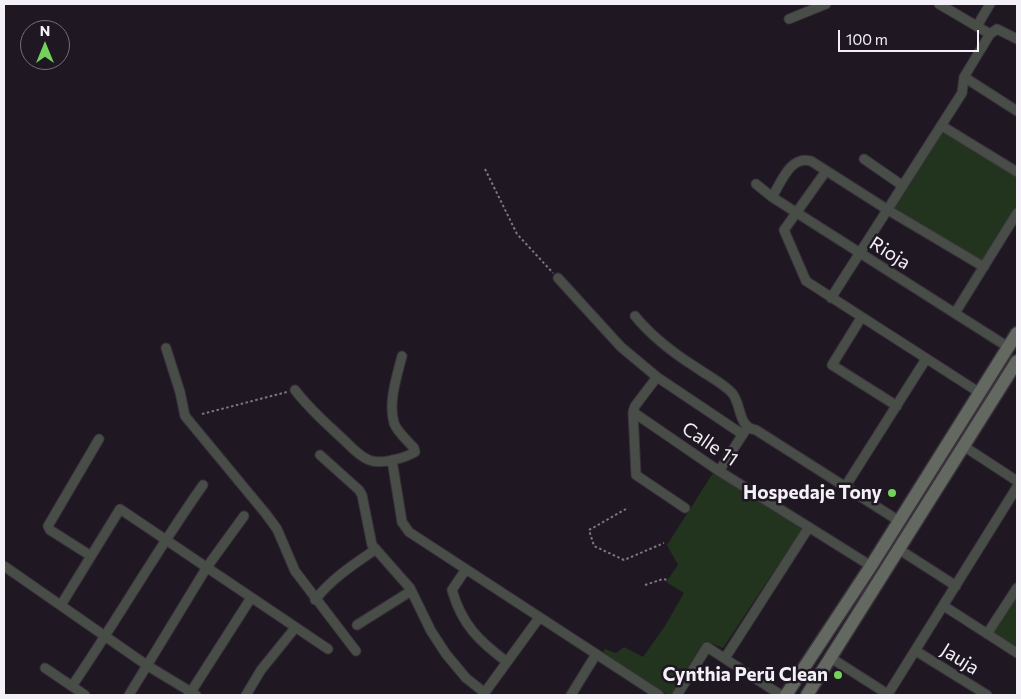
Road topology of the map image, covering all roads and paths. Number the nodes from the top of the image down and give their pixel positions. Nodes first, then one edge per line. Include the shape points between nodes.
1 (826, 4) edge
2 (939, 4) edge
3 (990, 4) edge
4 (788, 19) dead end
5 (977, 26) junction
6 (994, 32) junction
7 (1017, 39) edge
8 (964, 77) junction
9 (1017, 111) edge
10 (942, 126) junction
11 (864, 159) dead end
12 (485, 169) dead end
13 (826, 171) junction
14 (1017, 172) edge
15 (756, 184) dead end
16 (903, 186) junction
17 (772, 198) junction
18 (888, 210) junction
19 (797, 213) junction
20 (1017, 213) edge
21 (860, 254) junction
22 (984, 267) junction
23 (558, 278) joint
24 (831, 298) junction
25 (955, 314) junction
26 (634, 316) dead end
27 (861, 318) junction
28 (1017, 333) edge
29 (1008, 347) junction
30 (166, 348) dead end
31 (402, 356) dead end
32 (926, 359) junction
33 (1017, 361) edge
34 (656, 377) junction
35 (295, 390) joint
36 (980, 393) junction
37 (897, 406) junction
38 (633, 412) junction
39 (202, 414) dead end
40 (751, 429) junction
41 (742, 434) junction
42 (99, 439) dead end
43 (965, 447) junction
44 (320, 455) dead end
45 (392, 460) junction
46 (719, 470) junction
47 (1017, 481) edge
48 (203, 485) dead end
49 (845, 487) junction
50 (1017, 487) edge
51 (685, 508) dead end
52 (626, 509) dead end
53 (244, 516) dead end
54 (899, 521) junction
55 (809, 527) junction
56 (164, 539) junction
57 (664, 543) dead end
58 (376, 549) junction
59 (900, 550) junction
60 (91, 556) junction
61 (4, 566) edge
62 (871, 566) junction
63 (206, 567) junction
64 (466, 568) junction
65 (862, 579) junction
66 (668, 580) dead end
67 (645, 585) dead end
68 (956, 586) junction
69 (874, 588) junction
70 (411, 591) junction
71 (1016, 591) edge
72 (251, 598) junction
73 (315, 600) junction
74 (61, 605) junction
75 (944, 606) junction
76 (539, 618) junction
77 (357, 625) dead end
78 (295, 628) junction
79 (987, 634) junction
80 (106, 637) junction
81 (328, 649) dead end
82 (356, 651) dead end
83 (916, 651) junction
84 (1017, 653) edge
85 (595, 656) junction
86 (725, 658) junction
87 (831, 658) junction
88 (506, 662) junction
89 (148, 666) junction
90 (44, 668) dead end
91 (72, 686) junction
92 (192, 694) edge
93 (484, 694) edge
94 (85, 695) edge
95 (129, 695) edge
96 (246, 695) edge
97 (571, 695) edge
98 (659, 695) edge
99 (677, 695) edge
100 (781, 695) edge
101 (786, 695) edge
102 (807, 695) edge
103 (888, 695) edge
104 (987, 695) edge

1 - 4 street
2 - 5 street
3 - 5 street
5 - 6 street
6 - 7 street
6 - 8 street
8 - 9 street
8 - 10 street via 962,93
10 - 14 street
10 - 16 street
11 - 16 street
12 - 23 path via 517,234
13 - 17 street via 812,161 799,162 788,170
13 - 18 street
13 - 19 street
15 - 17 street, Rioja
16 - 18 street
17 - 19 street, Rioja
18 - 21 street
18 - 22 street
19 - 21 street, Rioja
19 - 24 street via 784,230 806,281
20 - 22 street
21 - 24 street
21 - 25 street, Rioja
22 - 25 street
23 - 34 street via 621,346
24 - 27 street
25 - 29 street, Rioja
26 - 40 street via 666,348 734,394 742,419
27 - 32 street
27 - 37 street via 832,366
28 - 29 main road
29 - 36 main road
30 - 73 street via 185,416 277,529 295,571
31 - 45 street via 394,391 394,424 414,452
32 - 36 street
32 - 37 street
33 - 43 main road
34 - 38 street
34 - 41 street
35 - 39 path
35 - 45 street via 358,454 371,461
36 - 54 main road
37 - 49 street
38 - 46 street, Calle 11
38 - 51 street via 636,475
40 - 41 street
40 - 49 street
41 - 46 street
42 - 60 street via 48,526
43 - 47 street
43 - 59 main road
44 - 58 street via 362,495 370,536
45 - 64 street via 405,528
46 - 55 street, Calle 11
48 - 56 street
49 - 54 street
50 - 68 street
52 - 57 path via 589,530 594,546 624,560
53 - 63 street
54 - 62 main road
55 - 62 street, Calle 11
55 - 86 street
56 - 60 street via 120,509
56 - 63 street
56 - 80 street
58 - 70 street
58 - 73 street via 323,589
59 - 68 street
59 - 69 main road
60 - 74 street
61 - 74 street
62 - 65 main road
63 - 72 street
63 - 89 street
64 - 76 street
64 - 88 street via 452,590 458,607 478,640
65 - 69 main road
65 - 101 main road
66 - 67 path via 663,578
68 - 75 street
69 - 87 main road
70 - 77 street
70 - 93 street via 446,654
71 - 79 street
72 - 78 street
72 - 92 street
73 - 82 street
74 - 80 street
75 - 79 street
75 - 83 street
76 - 85 street
76 - 88 street
78 - 81 street
78 - 96 street via 261,670
79 - 84 street
80 - 89 street
80 - 91 street
83 - 103 street
83 - 104 street, Jauja
85 - 97 street
85 - 98 street
86 - 99 street via 707,647
86 - 100 street
87 - 102 main road
87 - 103 street
88 - 93 street
89 - 92 street
89 - 95 street
90 - 91 street
91 - 94 street

